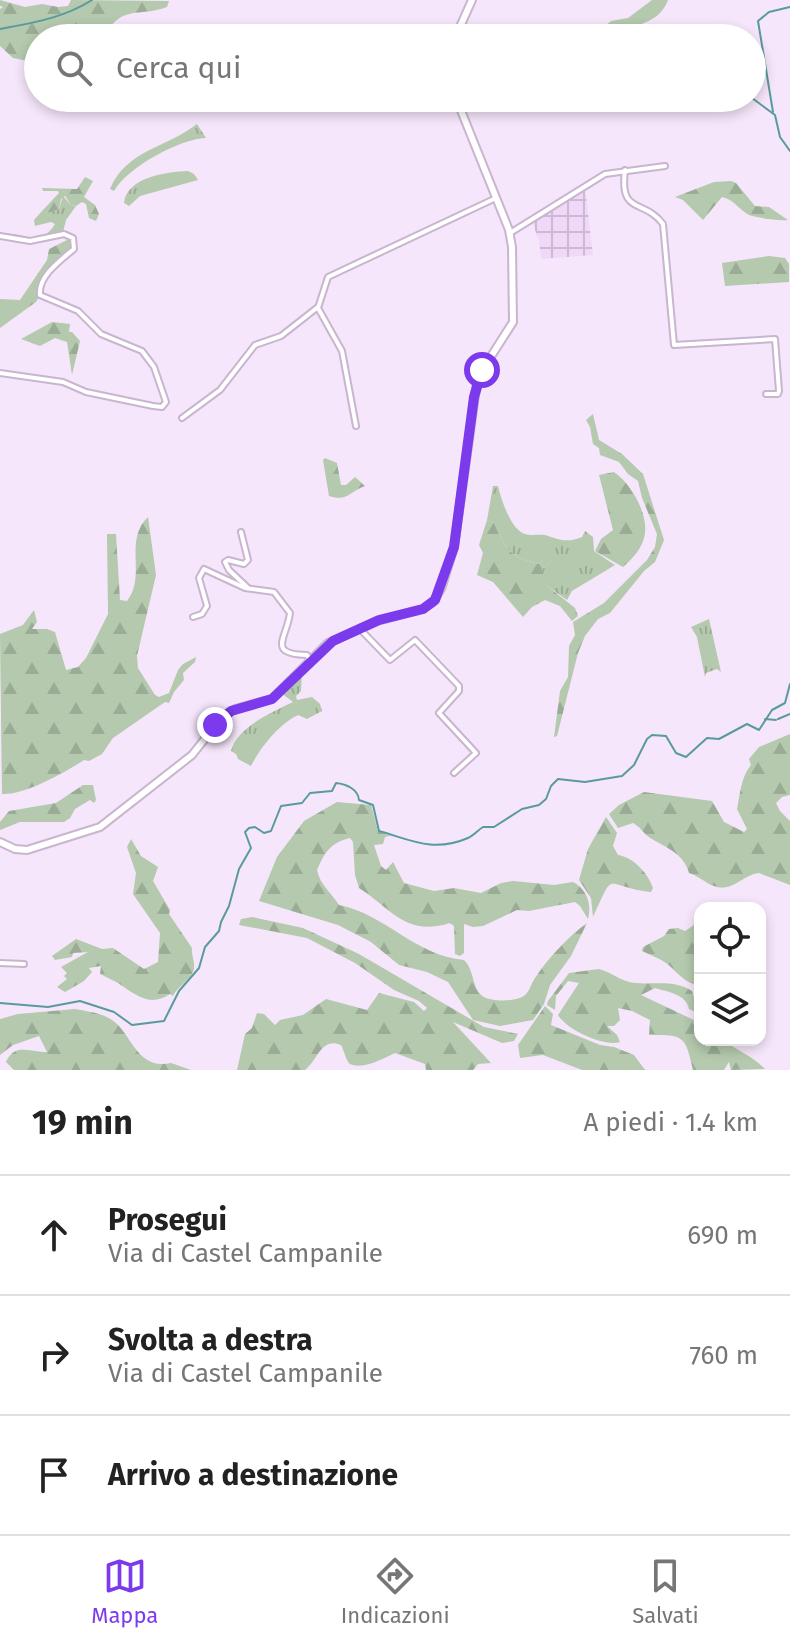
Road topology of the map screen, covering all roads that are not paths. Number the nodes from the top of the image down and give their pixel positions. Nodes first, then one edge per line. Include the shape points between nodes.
1 (472, 0) edge
2 (461, 24) edge
3 (462, 112) edge
4 (665, 166) dead end
5 (625, 170) junction
6 (496, 198) junction
7 (510, 233) junction
8 (0, 236) edge
9 (318, 307) junction
10 (0, 373) edge
11 (766, 394) dead end
12 (182, 418) dead end
13 (356, 426) dead end
14 (241, 532) dead end
15 (253, 590) junction
16 (193, 617) dead end
17 (359, 628) junction
18 (310, 660) junction
19 (454, 773) dead end
20 (0, 842) edge
21 (0, 963) edge
22 (24, 964) dead end

1 - 2 street
3 - 6 street
4 - 5 street
5 - 7 street via 604,175
5 - 11 street via 626,197 663,224 674,345 775,339 779,391
6 - 7 street
6 - 9 street via 331,275
7 - 17 street via 514,320 478,378 455,542 442,586 426,608
8 - 10 street via 30,241 64,234 73,238 75,248 51,270 40,293 76,310 101,334 134,346 149,359 164,405
9 - 12 street via 281,336 254,346 220,390
9 - 13 street via 342,353
14 - 15 street via 248,560 226,564
15 - 16 street via 204,569 199,579 206,609
15 - 18 street via 279,596 290,614 282,647
17 - 18 street
17 - 19 street via 390,660 415,640 459,686 439,713 476,753
18 - 20 street via 272,699 223,716 191,756 101,827 26,851
21 - 22 street

